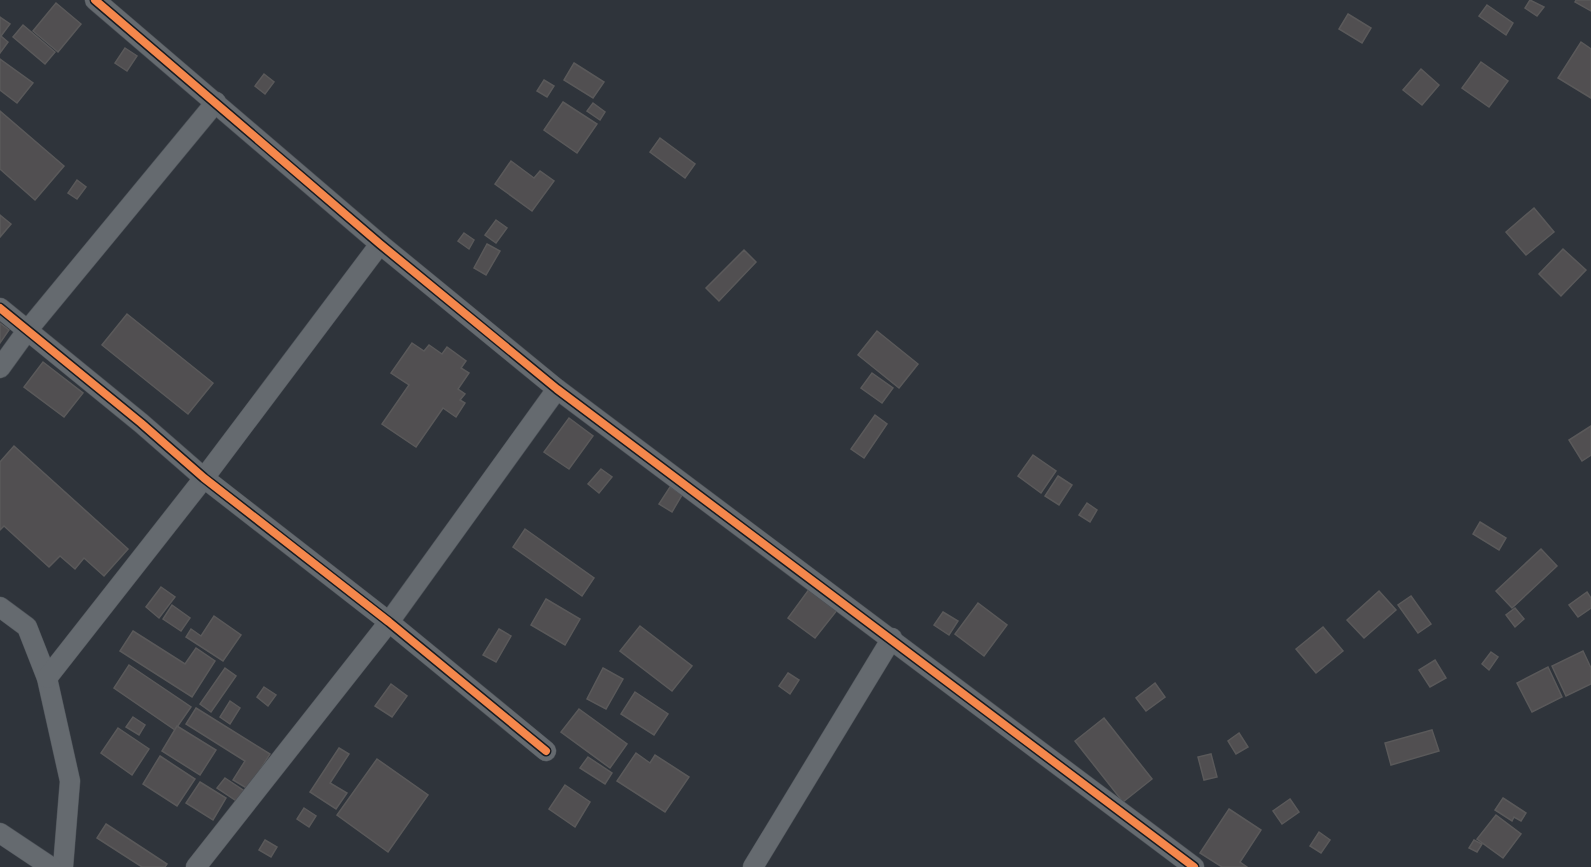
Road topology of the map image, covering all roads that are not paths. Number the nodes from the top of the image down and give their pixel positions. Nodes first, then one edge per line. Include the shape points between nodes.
1 (95, 0) edge
2 (216, 102) junction
3 (380, 244) junction
4 (0, 308) edge
5 (26, 332) junction
6 (0, 368) edge
7 (557, 389) junction
8 (204, 478) junction
9 (0, 607) edge
10 (389, 622) junction
11 (892, 638) junction
12 (47, 678) junction
13 (546, 751) dead end
14 (0, 833) edge
15 (51, 867) edge
16 (63, 867) edge
17 (196, 867) edge
18 (753, 867) edge
19 (1194, 867) edge

1 - 2 street
2 - 3 street
2 - 5 street
3 - 7 street
3 - 8 street
4 - 5 street
5 - 6 street
5 - 8 street
7 - 10 street
7 - 11 street
8 - 10 street
8 - 12 street
9 - 12 street via 27,627
10 - 13 street
10 - 17 street
11 - 18 street
11 - 19 street
12 - 16 street via 70,781
14 - 15 street

